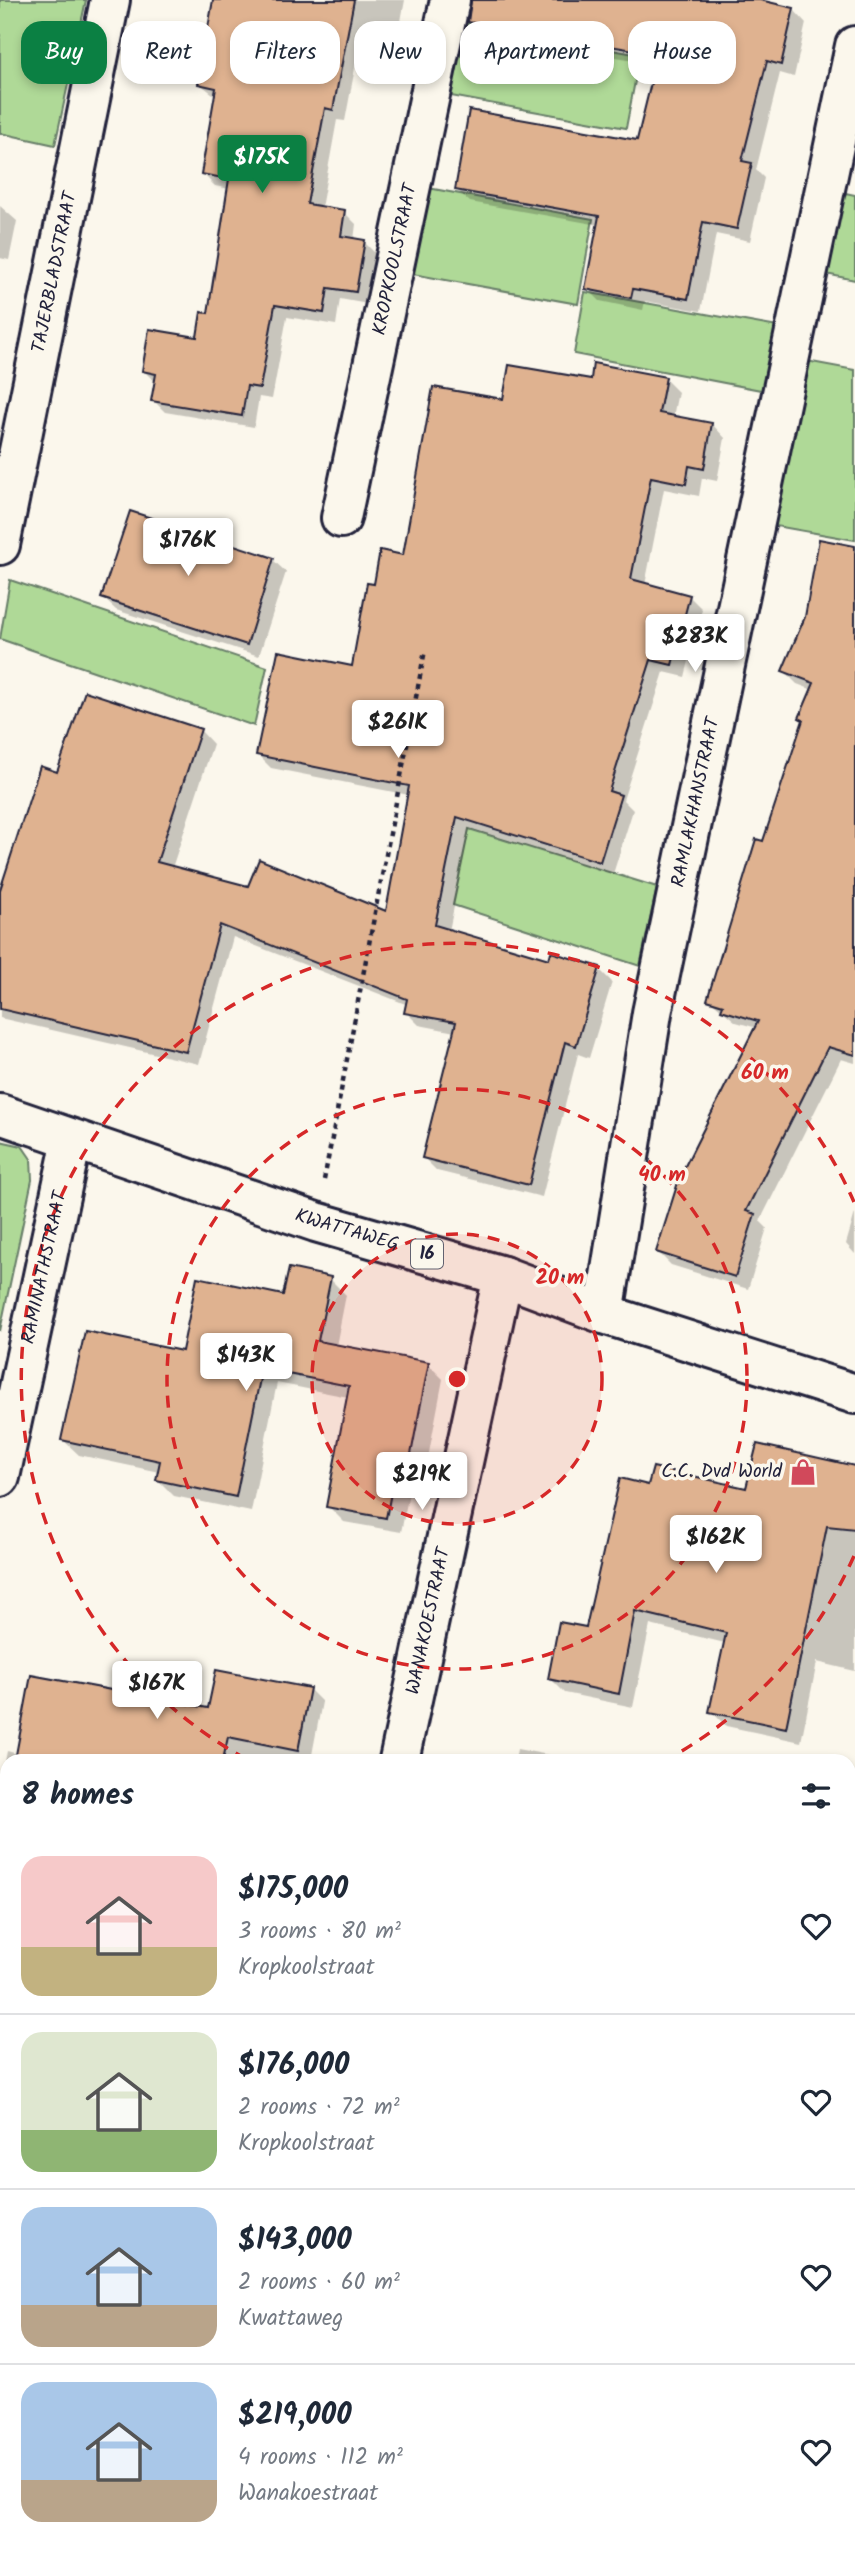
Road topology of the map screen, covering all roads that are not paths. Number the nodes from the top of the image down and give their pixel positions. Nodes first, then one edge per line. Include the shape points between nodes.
1 (110, 0) edge
2 (450, 0) edge
3 (855, 46) edge
4 (341, 518) dead end
5 (0, 545) edge
6 (0, 1114) edge
7 (72, 1140) junction
8 (503, 1276) junction
9 (604, 1314) junction
10 (855, 1394) edge
11 (0, 1477) edge
12 (400, 1754) edge

1 - 5 street, TAJERBLADSTRAAT
2 - 4 street, KROPKOOLSTRAAT
3 - 9 street, RAMLAKHANSTRAAT via 652,1013
6 - 7 street, KWATTAWEG / 16
7 - 8 street, KWATTAWEG / 16 via 316,1222
7 - 11 street, RAMINATHSTRAAT
8 - 9 street, KWATTAWEG / 16
8 - 12 street, WANAKOESTRAAT
9 - 10 street, KWATTAWEG / 16

